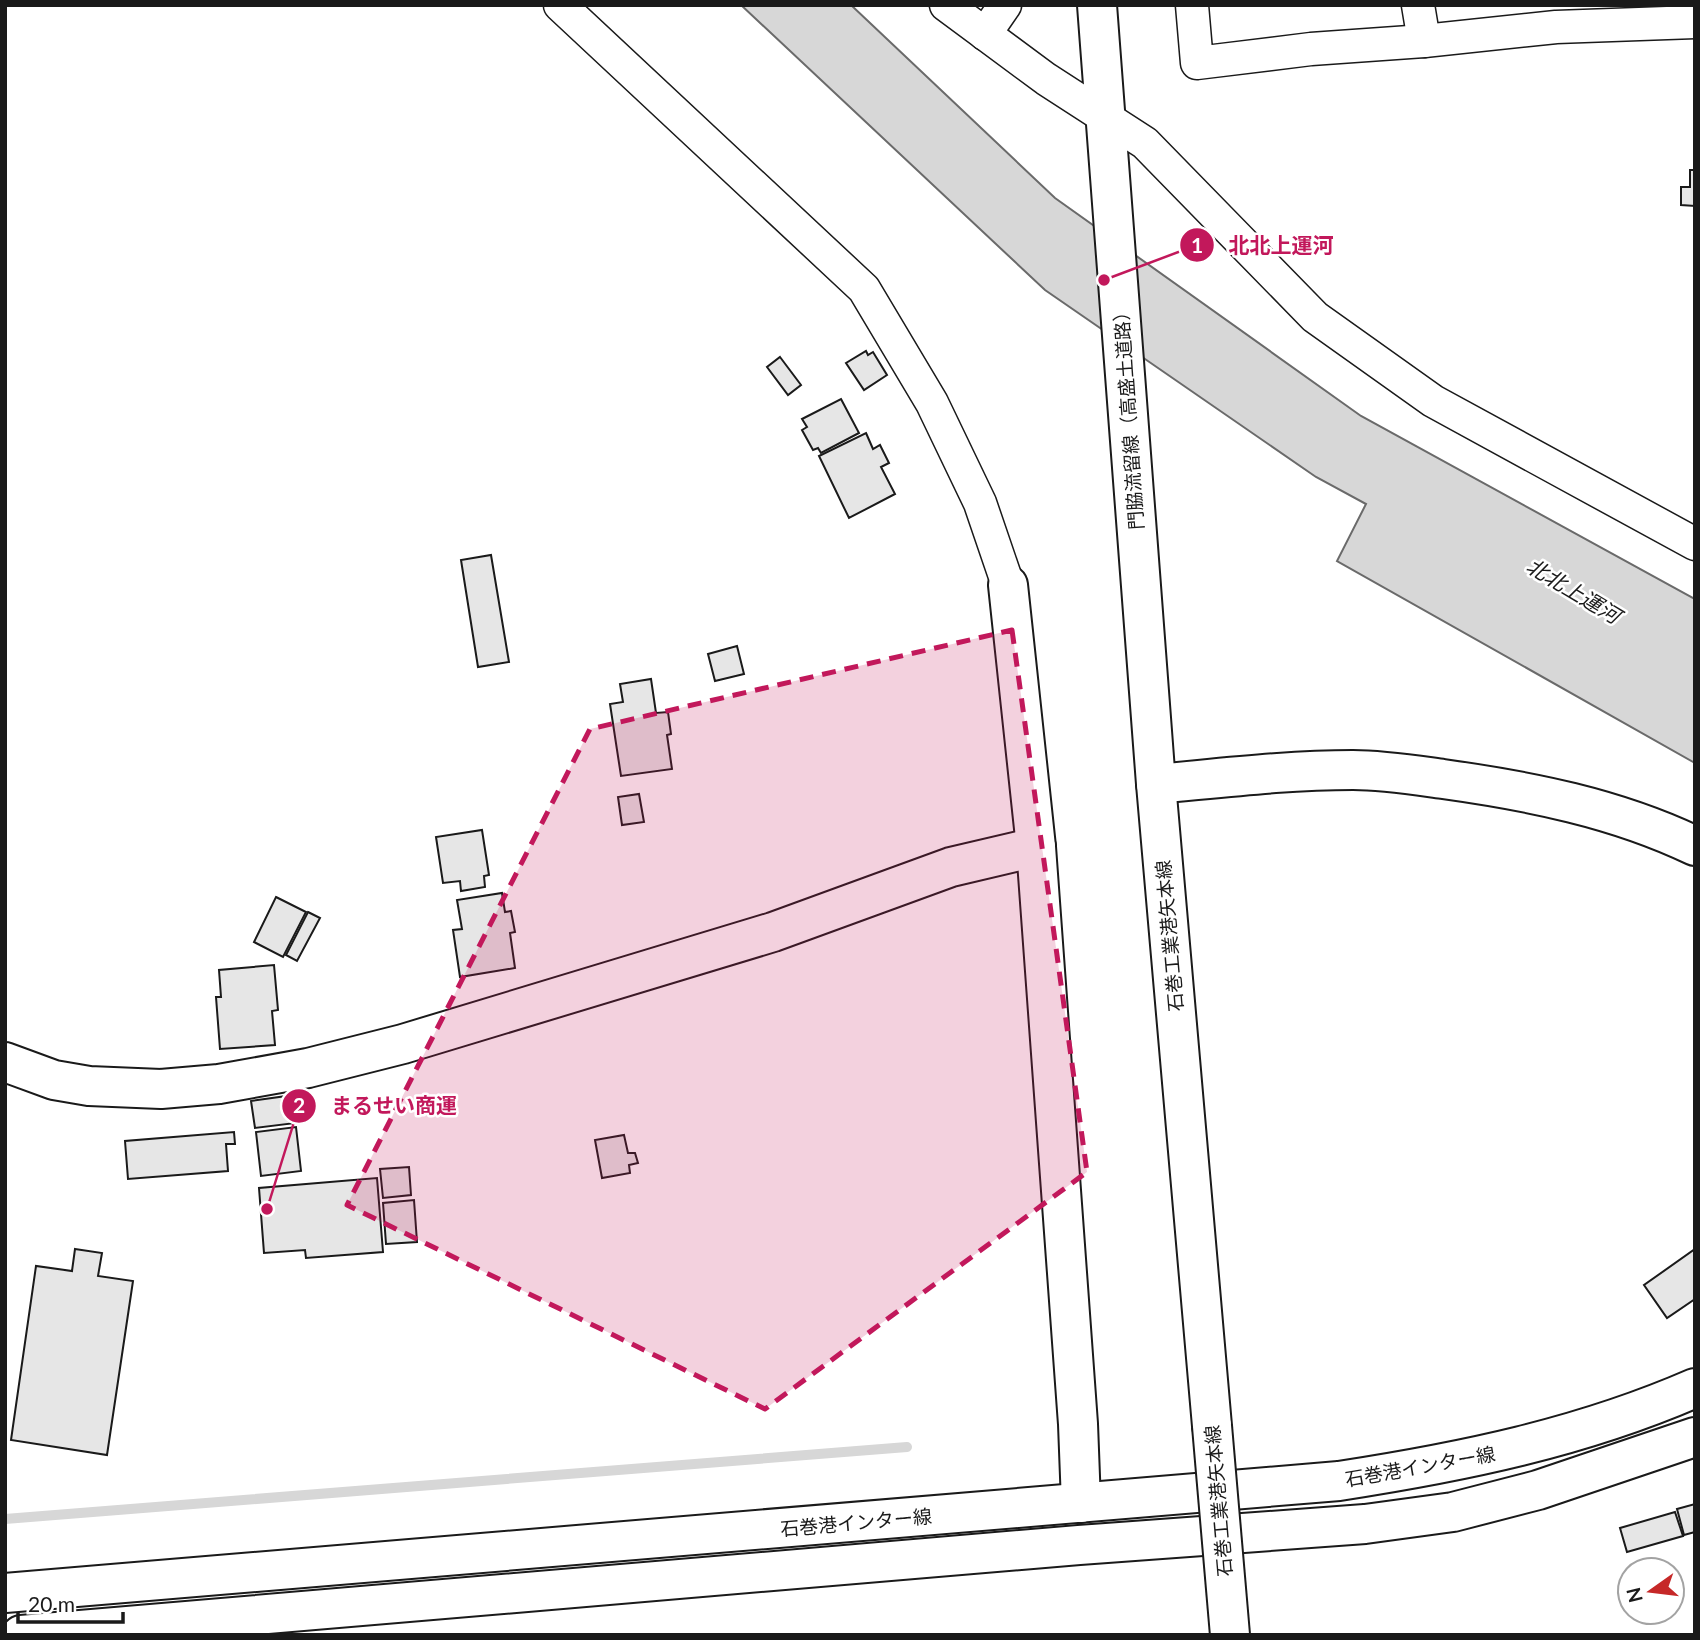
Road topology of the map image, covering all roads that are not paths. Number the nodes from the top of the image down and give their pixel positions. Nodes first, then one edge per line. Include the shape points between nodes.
1 (560, 5) edge
2 (946, 5) edge
3 (1006, 5) edge
4 (1097, 5) edge
5 (1192, 5) edge
6 (1418, 5) edge
7 (1695, 22) edge
8 (985, 34) junction
9 (1424, 41) junction
10 (1105, 117) junction
11 (1695, 544) edge
12 (1008, 585) joint
13 (1156, 784) junction
14 (1695, 846) edge
15 (1036, 847) junction
16 (5, 1062) edge
17 (1695, 1388) edge
18 (1695, 1437) edge
19 (1082, 1503) junction
20 (5, 1593) edge
21 (21, 1635) edge
22 (1230, 1635) edge

1 - 12 street via 864,289 932,403 980,503
2 - 8 street
3 - 8 street
4 - 10 main road, 門脇流留線（高盛土道路）
5 - 9 street via 1197,63
6 - 9 street
7 - 9 street via 1556,27
8 - 10 street
10 - 11 street via 1145,143 1315,317 1433,401
10 - 13 main road, 門脇流留線（高盛土道路）
12 - 15 main road
13 - 14 main road via 1344,770 1428,777 1504,787 1593,808
13 - 22 main road, 石巻工業港矢本線, bridge
15 - 16 main road via 951,867 773,932 403,1044 307,1068 161,1089 54,1080
15 - 19 main road
17 - 19 main road, 石巻港インター線 via 1541,1443 1443,1465 1339,1482
18 - 21 main road via 1538,1490 1453,1512 1365,1524
19 - 20 main road, 石巻港インター線

